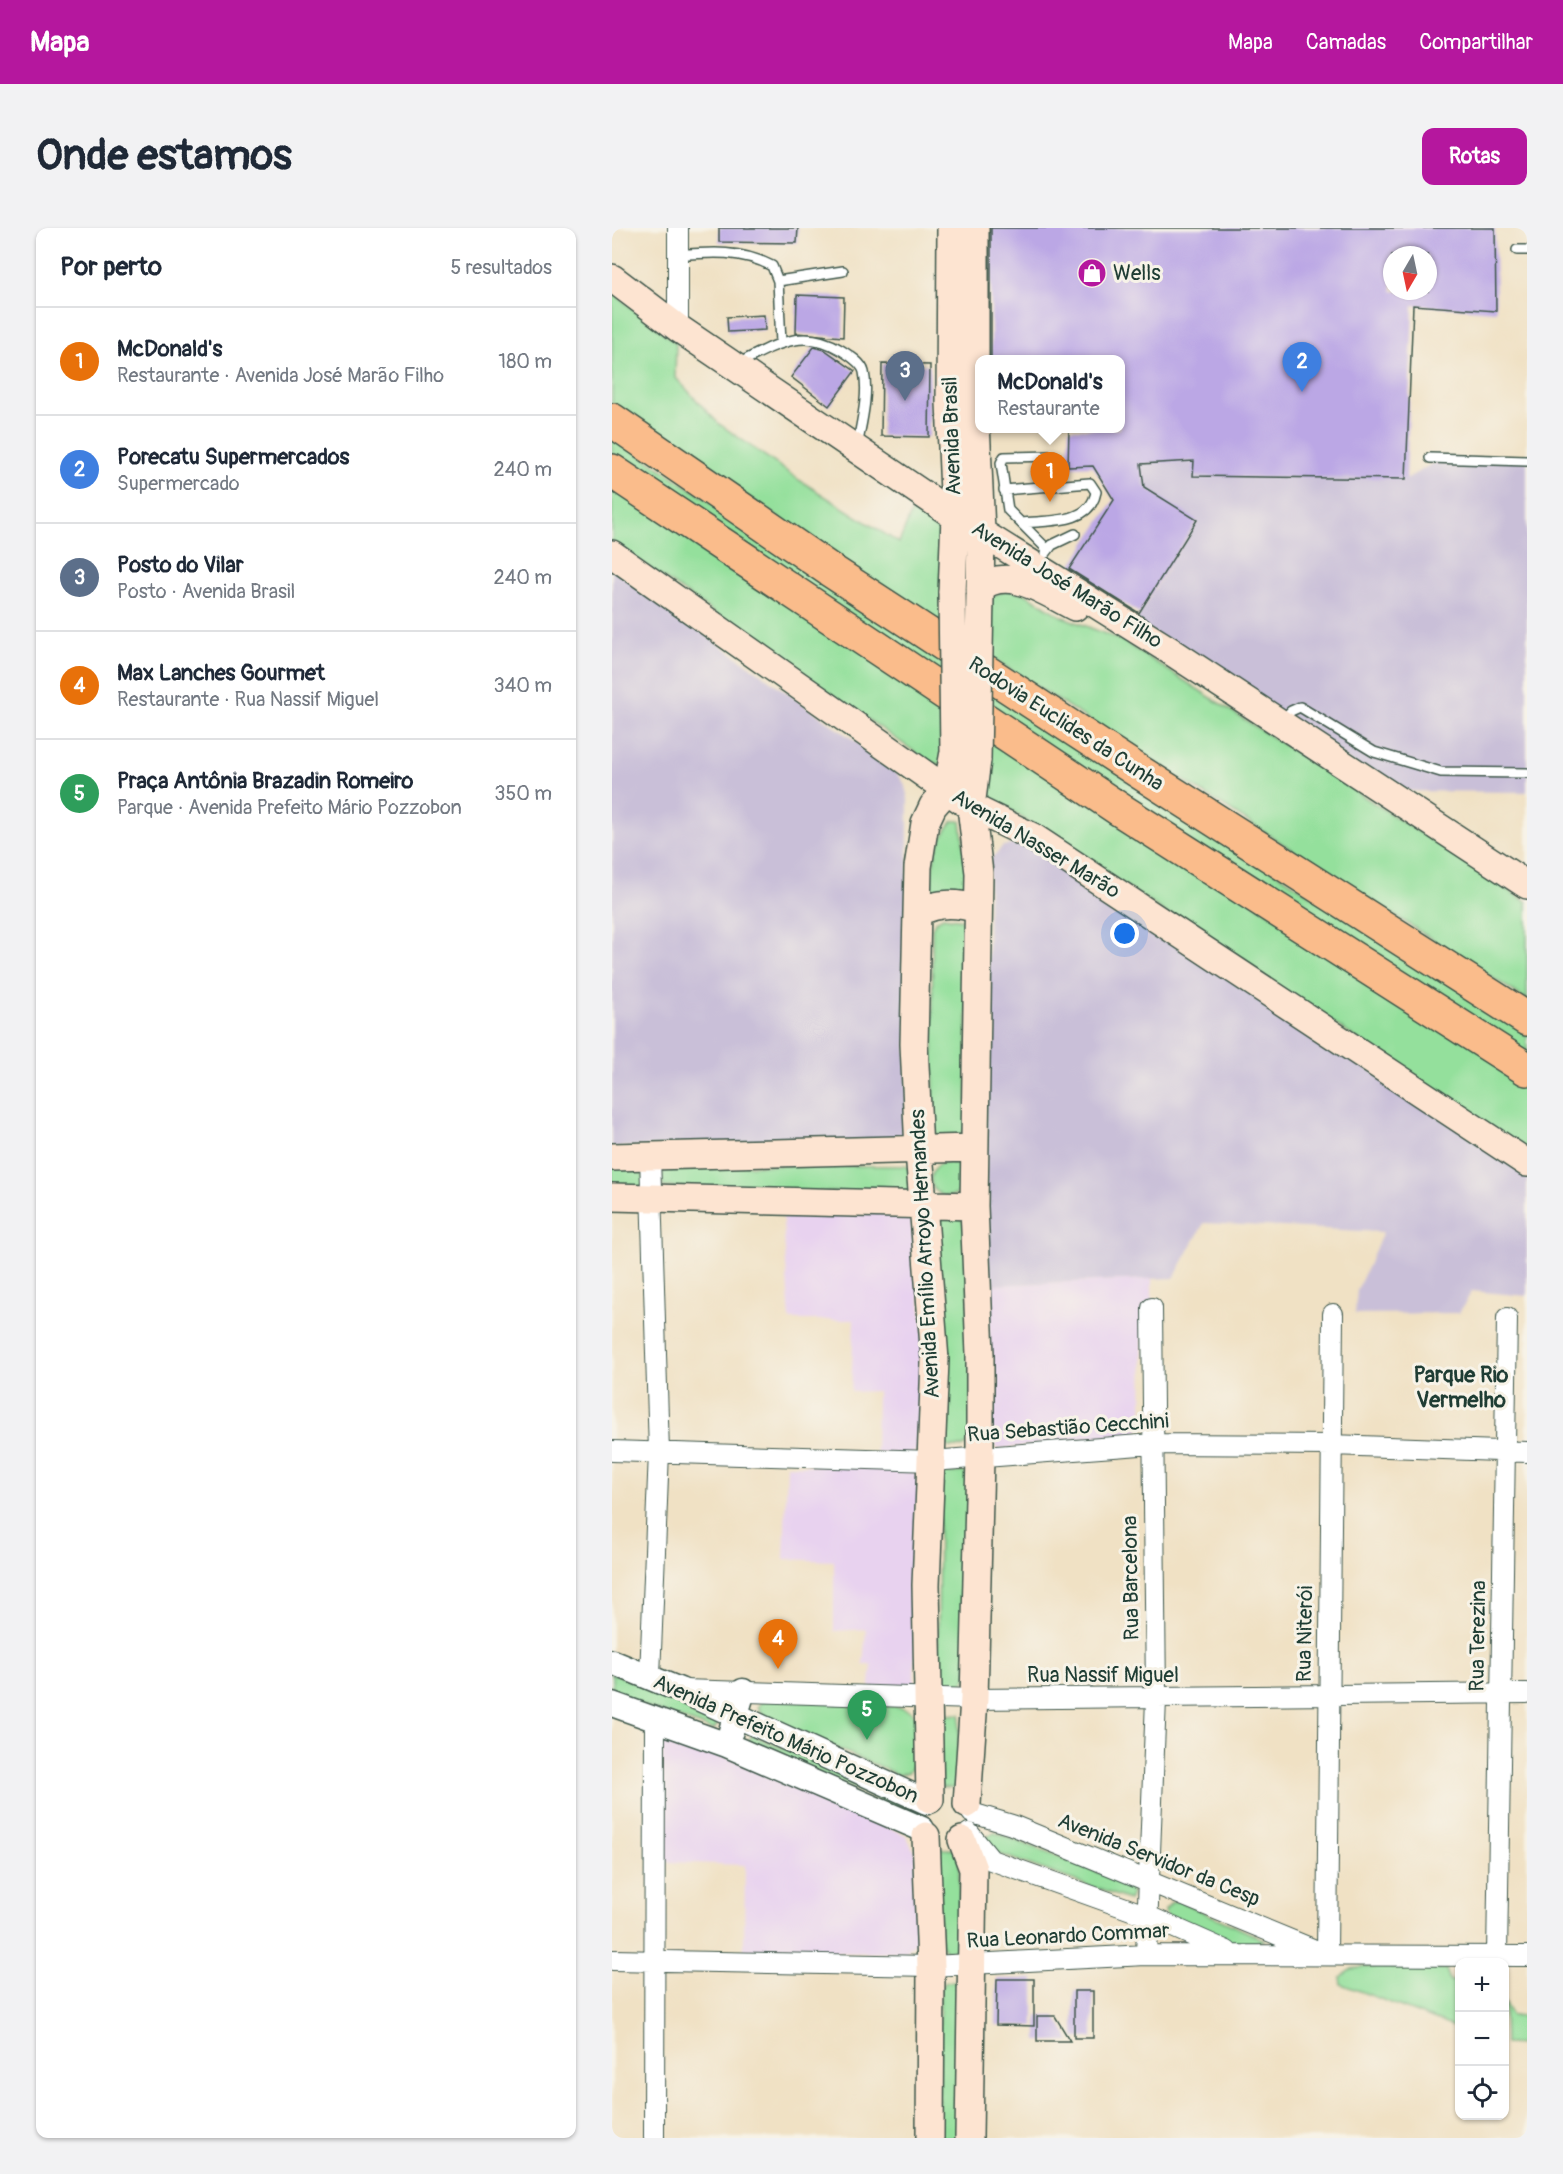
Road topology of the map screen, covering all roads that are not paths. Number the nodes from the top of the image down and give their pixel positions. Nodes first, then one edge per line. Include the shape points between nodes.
1 (678, 228) edge
2 (951, 228) edge
3 (975, 228) edge
4 (678, 255) junction
5 (843, 271) dead end
6 (612, 278) edge
7 (778, 280) junction
8 (678, 328) junction
9 (781, 343) junction
10 (734, 366) junction
11 (963, 402) junction
12 (612, 420) edge
13 (857, 449) junction
14 (1054, 456) dead end
15 (1430, 458) dead end
16 (1527, 461) edge
17 (612, 471) edge
18 (1004, 490) junction
19 (955, 516) junction
20 (1021, 523) junction
21 (981, 531) junction
22 (1075, 534) dead end
23 (612, 554) edge
24 (1043, 558) junction
25 (980, 592) junction
26 (1169, 650) junction
27 (1281, 723) junction
28 (965, 756) junction
29 (1527, 773) edge
30 (947, 790) junction
31 (971, 807) junction
32 (1527, 885) edge
33 (978, 909) junction
34 (918, 913) junction
35 (1527, 1019) edge
36 (1527, 1069) edge
37 (974, 1148) junction
38 (919, 1151) junction
39 (650, 1156) junction
40 (612, 1157) edge
41 (1527, 1163) edge
42 (612, 1197) edge
43 (651, 1197) junction
44 (923, 1204) junction
45 (974, 1206) junction
46 (1152, 1308) dead end
47 (1333, 1314) dead end
48 (1507, 1318) dead end
49 (1153, 1444) junction
50 (1332, 1445) junction
51 (612, 1451) edge
52 (659, 1452) junction
53 (1507, 1452) junction
54 (1527, 1452) edge
55 (980, 1458) junction
56 (932, 1461) junction
57 (612, 1662) edge
58 (650, 1676) junction
59 (680, 1690) junction
60 (743, 1691) junction
61 (1501, 1693) junction
62 (1527, 1693) edge
63 (1329, 1695) junction
64 (928, 1699) junction
65 (1156, 1699) junction
66 (974, 1700) junction
67 (612, 1704) edge
68 (737, 1716) junction
69 (655, 1719) junction
70 (727, 1745) junction
71 (929, 1801) junction
72 (968, 1822) junction
73 (924, 1833) junction
74 (1150, 1882) junction
75 (1148, 1916) junction
76 (1234, 1954) junction
77 (1146, 1955) junction
78 (1327, 1955) junction
79 (1497, 1956) junction
80 (1527, 1956) edge
81 (612, 1960) edge
82 (655, 1960) junction
83 (970, 1964) junction
84 (931, 1966) junction
85 (654, 2138) edge
86 (930, 2138) edge
87 (969, 2138) edge

1 - 4 street
2 - 11 main road, Avenida Brasil
3 - 11 main road, Avenida Brasil
4 - 7 lane via 720,251 754,257 772,266
4 - 8 street
5 - 7 lane
6 - 8 main road, Avenida José Marão Filho
7 - 9 lane
8 - 10 main road, Avenida José Marão Filho
9 - 10 lane
9 - 13 lane via 814,338 827,341 863,370 865,385
10 - 13 main road, Avenida José Marão Filho
11 - 19 main road, Avenida Brasil
11 - 21 main road, Avenida Brasil
12 - 35 highway, Rodovia Euclides da Cunha via 860,590
13 - 19 main road, Avenida José Marão Filho
14 - 18 lane via 1004,457
15 - 16 lane
17 - 36 highway, Rodovia Euclides da Cunha via 1119,809
18 - 20 lane via 1008,510
18 - 20 lane via 1090,483 1096,492 1094,502 1082,515
19 - 21 main road, Avenida José Marão Filho
19 - 28 main road, Avenida Brasil, bridge via 952,593
20 - 24 lane
21 - 24 main road, Avenida José Marão Filho
21 - 25 main road, Avenida Brasil
22 - 24 lane
23 - 30 main road, Avenida Nasser Marão
24 - 26 main road, Avenida José Marão Filho
25 - 26 main road via 989,580 1005,577 1029,584
25 - 28 main road, Avenida Brasil, bridge
26 - 27 main road, Avenida José Marão Filho
27 - 29 lane via 1300,707 1374,752 1441,772
27 - 32 main road, Avenida José Marão Filho
28 - 30 main road, Avenida Emílio Arroyo Hernandes
28 - 31 main road
30 - 31 main road, Avenida Nasser Marão
30 - 34 main road, Avenida Emílio Arroyo Hernandes via 925,823 918,867
31 - 33 main road via 979,873
31 - 41 main road, Avenida Nasser Marão via 1033,837
33 - 34 main road via 946,904
33 - 37 main road
34 - 38 main road, Avenida Emílio Arroyo Hernandes via 914,1044
37 - 38 main road
37 - 45 main road
38 - 39 main road
38 - 44 main road, Avenida Emílio Arroyo Hernandes
39 - 40 main road
39 - 43 street
42 - 43 main road
43 - 44 main road
43 - 52 street
44 - 45 main road
44 - 56 main road, Avenida Emílio Arroyo Hernandes via 935,1360
45 - 55 main road
46 - 49 street, Rua Barcelona
47 - 50 street, Rua Niterói
48 - 53 street, Rua Terezina
49 - 50 street, Rua Sebastião Cecchini
49 - 55 street, Rua Sebastião Cecchini
49 - 65 street, Rua Barcelona
50 - 53 street, Rua Sebastião Cecchini
50 - 63 street, Rua Niterói
51 - 52 street, Rua Sebastião Cecchini
52 - 56 street, Rua Sebastião Cecchini
52 - 58 street
53 - 54 street, Rua Sebastião Cecchini
53 - 61 street, Rua Terezina
55 - 56 street, Rua Sebastião Cecchini
55 - 66 main road
56 - 64 main road, Avenida Emílio Arroyo Hernandes via 926,1585
57 - 58 street, Avenida Prefeito Mário Pozzobon
58 - 59 street, Avenida Prefeito Mário Pozzobon
59 - 60 street, Rua Nassif Miguel
59 - 68 street, Avenida Prefeito Mário Pozzobon
60 - 64 street, Rua Nassif Miguel
60 - 68 street
61 - 62 street, Rua Nassif Miguel
61 - 63 street, Rua Nassif Miguel
61 - 79 street, Rua Terezina
63 - 65 street, Rua Nassif Miguel
63 - 78 street, Rua Niterói
64 - 66 street, Rua Nassif Miguel
64 - 71 main road, Avenida Emílio Arroyo Hernandes
65 - 66 street, Rua Nassif Miguel
65 - 74 street, Rua Barcelona
66 - 72 main road
67 - 69 street, Avenida Prefeito Mário Pozzobon
68 - 70 street
68 - 71 street, Avenida Prefeito Mário Pozzobon
69 - 70 street, Avenida Prefeito Mário Pozzobon
69 - 82 street
70 - 73 street, Avenida Prefeito Mário Pozzobon
71 - 72 main road via 945,1794 961,1798
71 - 73 main road, Avenida Emílio Arroyo Hernandes via 920,1817
72 - 73 main road via 943,1846
72 - 74 street, Avenida Servidor da Cesp via 1012,1825
72 - 75 street via 991,1860
72 - 83 main road via 973,1869
73 - 84 main road, Avenida Emílio Arroyo Hernandes
74 - 75 street, Rua Barcelona
74 - 78 street, Avenida Servidor da Cesp
75 - 76 street
75 - 77 street, Rua Barcelona
76 - 77 street, Rua Leonardo Commar
76 - 78 street, Rua Leonardo Commar
77 - 83 street, Rua Leonardo Commar
78 - 79 street, Rua Leonardo Commar
79 - 80 street, Rua Leonardo Commar
81 - 82 street, Rua Leonardo Commar
82 - 84 street, Rua Leonardo Commar
82 - 85 street
83 - 84 street, Rua Leonardo Commar
83 - 87 main road
84 - 86 main road, Avenida Emílio Arroyo Hernandes

